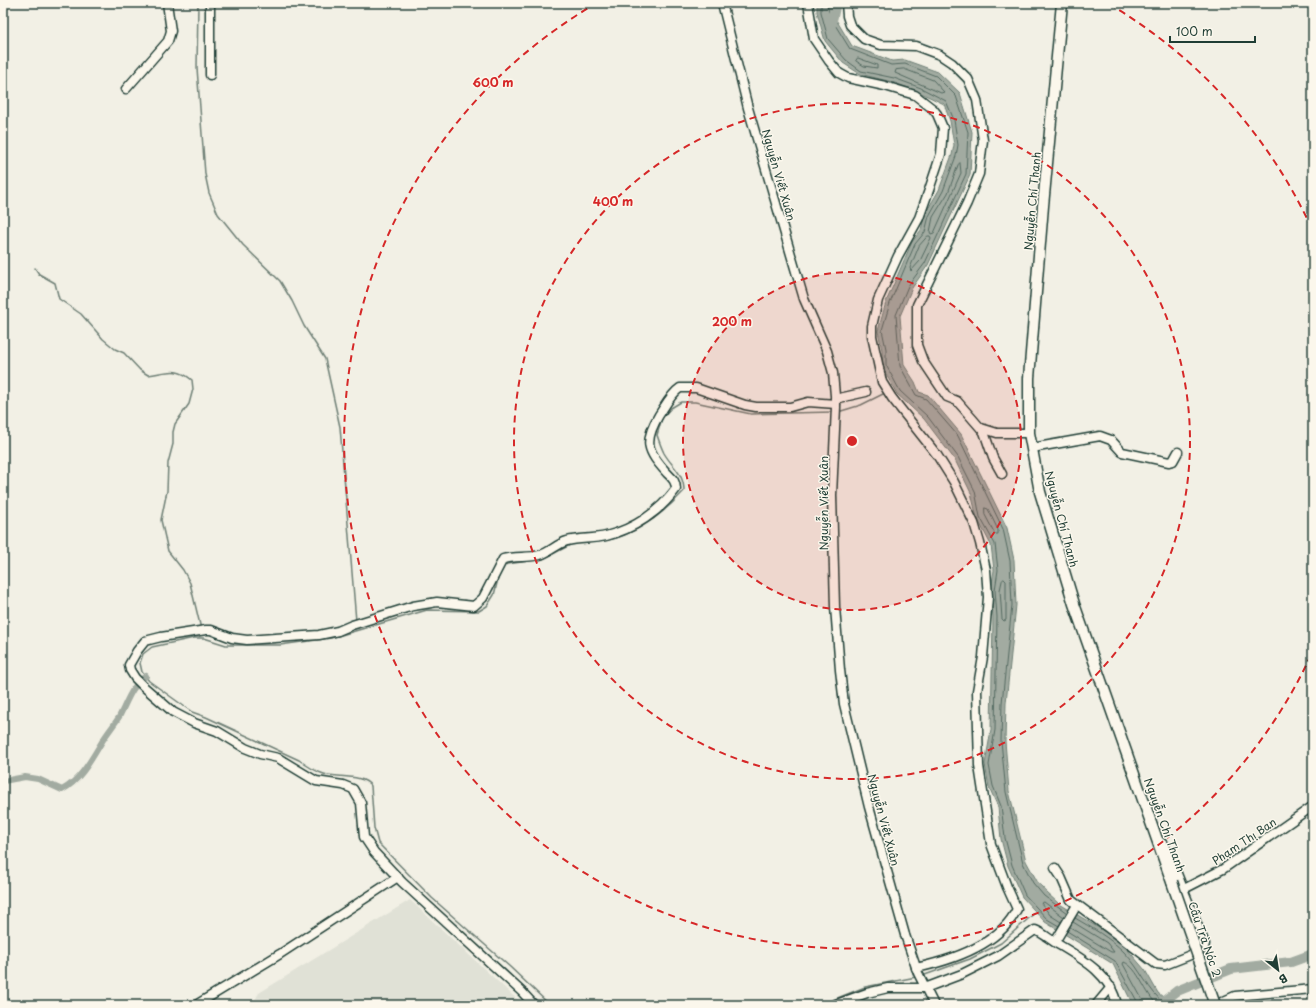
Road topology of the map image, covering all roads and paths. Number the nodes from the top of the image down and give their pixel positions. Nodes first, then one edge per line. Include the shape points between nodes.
1 (167, 3) edge
2 (210, 3) edge
3 (722, 3) edge
4 (808, 3) edge
5 (846, 3) edge
6 (1062, 3) edge
7 (210, 75) dead end
8 (126, 89) dead end
9 (866, 392) dead end
10 (836, 403) junction
11 (981, 428) junction
12 (1029, 433) junction
13 (1032, 448) junction
14 (1178, 452) dead end
15 (1002, 474) dead end
16 (1313, 806) edge
17 (1157, 839) junction
18 (1055, 868) dead end
19 (400, 880) junction
20 (1172, 882) joint
21 (1184, 889) junction
22 (1075, 909) junction
23 (1057, 938) junction
24 (917, 970) junction
25 (923, 986) junction
26 (1111, 988) junction
27 (1313, 989) edge
28 (196, 1005) edge
29 (534, 1005) edge
30 (834, 1005) edge
31 (934, 1005) edge
32 (1096, 1005) edge
33 (1117, 1005) edge
34 (1215, 1005) edge

1 - 8 street via 171,31 168,42
2 - 7 street
3 - 10 street, Nguyễn Viết Xuân via 748,108 804,299 830,360
4 - 24 street via 814,39 839,73 848,78 915,95 938,114 943,128 941,154 924,204 878,300 872,326 872,342 878,370 887,391 954,482 974,523 980,543 988,597 983,657 977,690 979,766 991,844 1018,909 1004,928 975,948
5 - 11 street via 850,25 864,39 881,45 916,46 940,55 968,79 977,100 983,140 979,174 921,294 916,314 917,345 923,360 947,397 957,401
6 - 12 main road, Nguyễn Chí Thanh via 1042,206 1029,378
9 - 10 street
10 - 19 street via 808,402 790,407 756,407 700,389 686,387 676,390 649,436 649,448 655,460 674,480 676,488 667,501 644,520 607,536 565,542 538,555 504,560 483,598 474,606 446,602 413,606 328,634 260,640 232,638 211,630 145,641 129,665 134,678 180,716 217,731 260,754 278,758 316,781 353,789 361,803 364,837
10 - 24 street, Nguyễn Viết Xuân via 832,495 835,606 844,704 868,807
11 - 12 street via 997,433
11 - 15 street
12 - 13 main road, Nguyễn Chí Thanh
13 - 14 street via 1100,436 1111,440 1122,452 1169,462 1173,461
13 - 17 main road, Nguyễn Chí Thanh via 1040,492 1074,604
16 - 21 street, Phạm Thị Ban via 1223,869
17 - 20 main road, Nguyễn Chí Thanh
17 - 21 street via 1170,856
18 - 22 street
19 - 28 street
19 - 29 street
20 - 34 main road, Cầu Trà Nóc 2, bridge
21 - 22 street via 1205,947 1165,965 1156,964 1118,933
22 - 23 street
23 - 25 street via 1035,930 1014,946 974,969
23 - 26 street via 1103,977
24 - 25 street, Nguyễn Viết Xuân
25 - 30 street via 888,988
25 - 31 street, Nguyễn Viết Xuân
26 - 32 street
26 - 33 street
27 - 34 street via 1235,996

